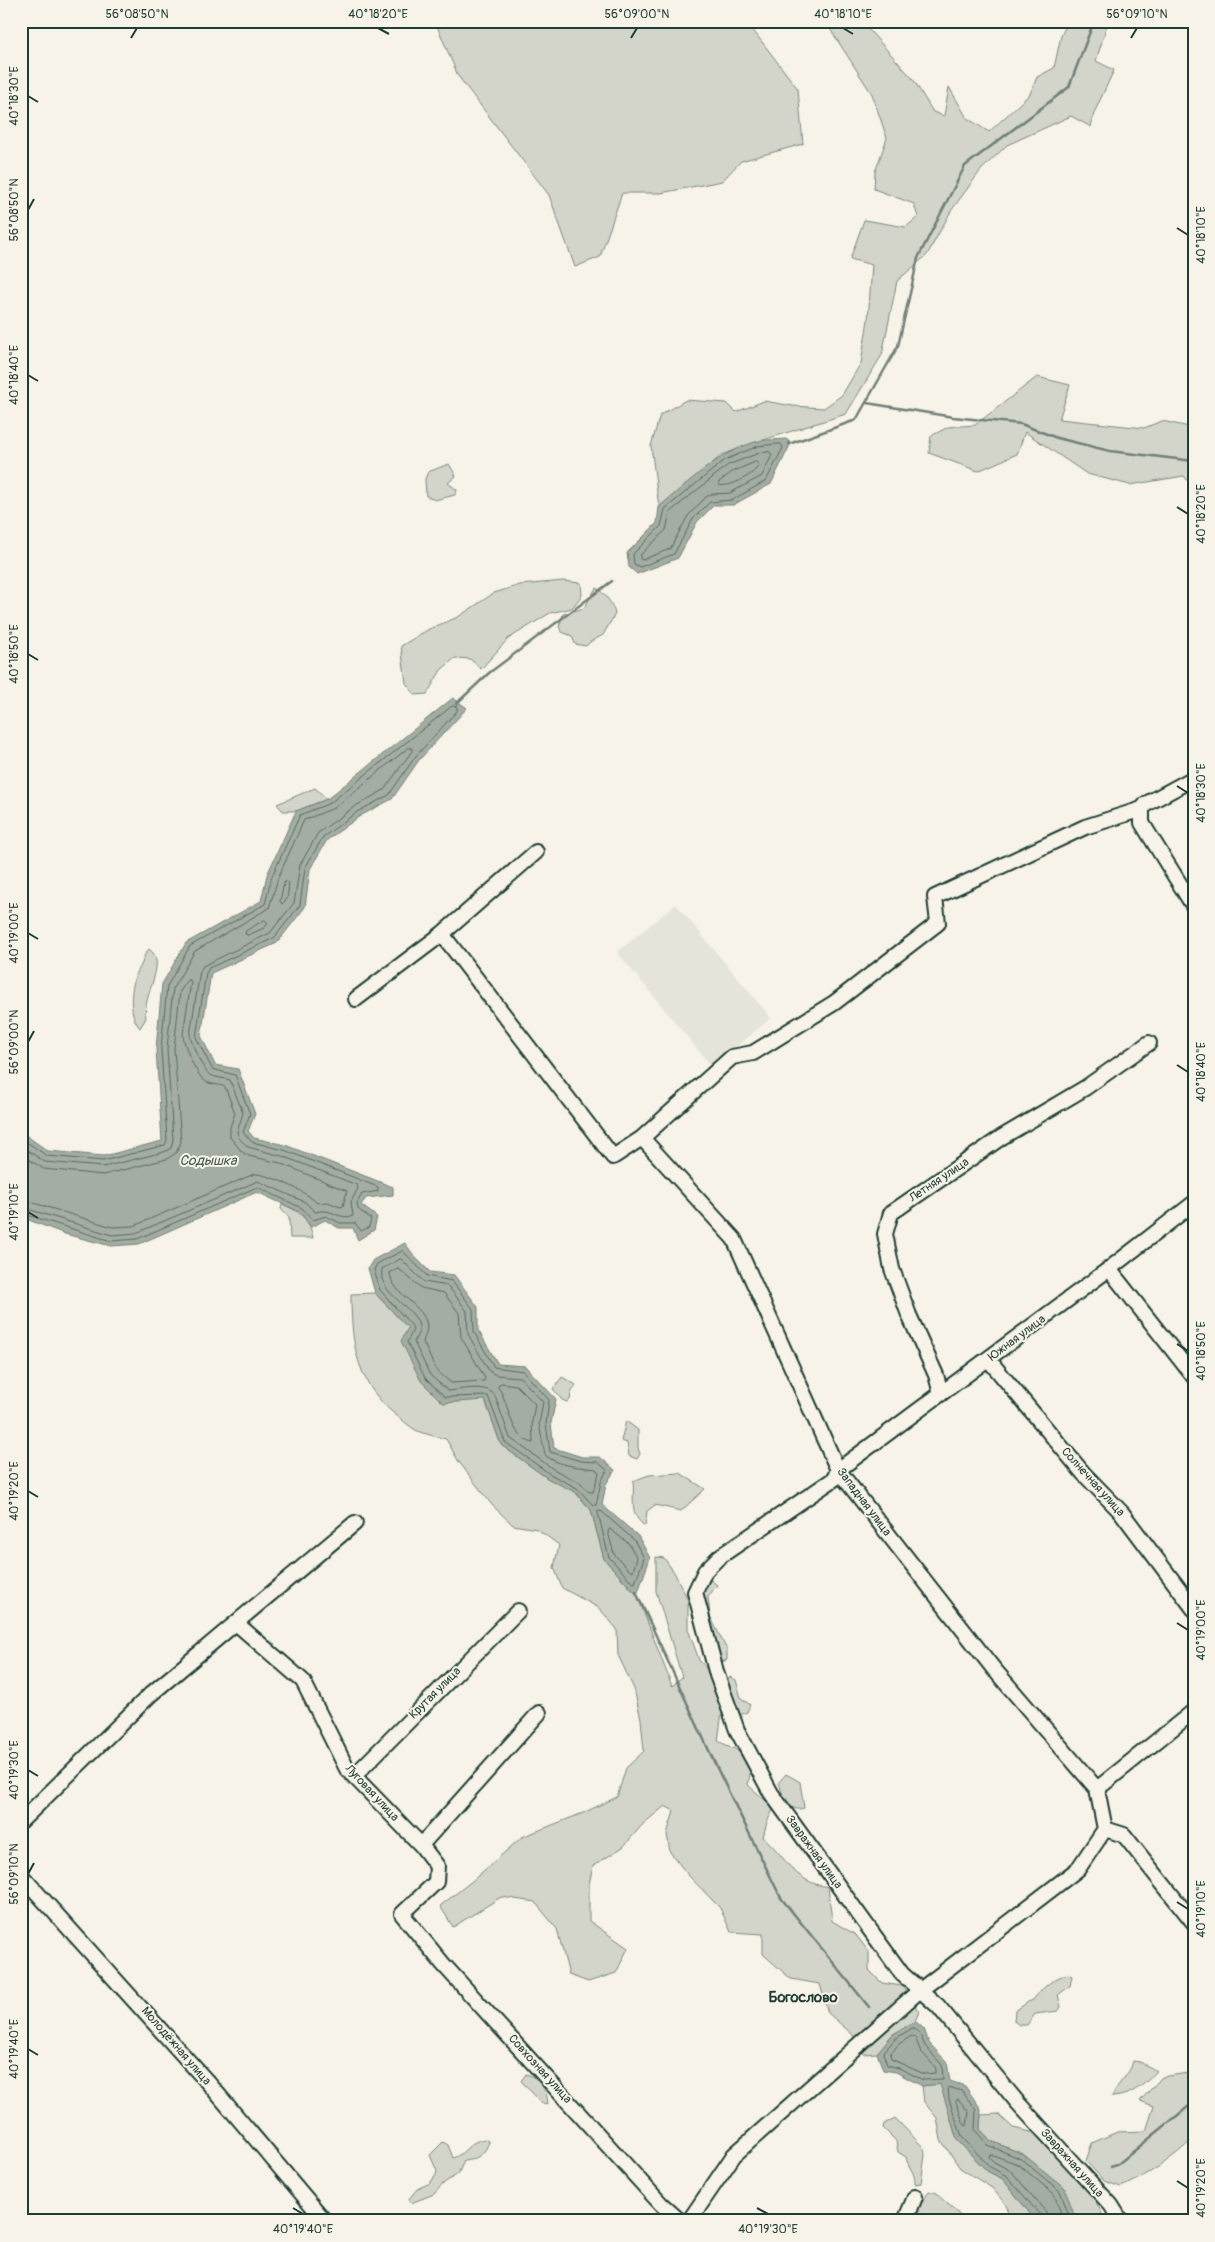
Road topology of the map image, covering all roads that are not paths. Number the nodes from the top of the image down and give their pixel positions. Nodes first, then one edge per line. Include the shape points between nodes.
1 (1194, 778) edge
2 (1144, 806) junction
3 (536, 852) dead end
4 (1194, 907) edge
5 (442, 934) junction
6 (356, 999) dead end
7 (1149, 1043) dead end
8 (642, 1138) junction
9 (1194, 1203) edge
10 (1109, 1269) junction
11 (988, 1359) junction
12 (1194, 1377) edge
13 (941, 1394) junction
14 (838, 1470) junction
15 (355, 1523) dead end
16 (1194, 1609) edge
17 (518, 1611) dead end
18 (236, 1623) junction
19 (1194, 1711) edge
20 (539, 1712) dead end
21 (354, 1776) junction
22 (1097, 1789) junction
23 (21, 1821) edge
24 (1105, 1829) junction
25 (421, 1845) junction
26 (21, 1876) edge
27 (402, 1914) joint
28 (1194, 1924) edge
29 (919, 1991) junction
30 (915, 2197) dead end
31 (325, 2221) edge
32 (680, 2221) edge
33 (689, 2221) edge
34 (905, 2221) edge
35 (1121, 2221) edge

1 - 2 street
2 - 4 street via 1142,822
2 - 8 street via 1086,827 935,896 938,923 834,1003 753,1053 732,1057
3 - 5 street
5 - 6 street
5 - 8 street via 613,1156
7 - 13 street, Летняя улица via 891,1213 884,1234 892,1269
8 - 14 street, Западная улица via 734,1239
9 - 10 street, Южная улица
10 - 11 street, Южная улица
10 - 12 street
11 - 13 street, Южная улица
11 - 16 street, Солнечная улица via 1084,1474 1122,1513
13 - 14 street, Южная улица
14 - 22 street, Западная улица via 993,1668
14 - 29 street, Завражная улица via 834,1480 719,1557 705,1572 695,1592 717,1675 737,1730 771,1793 902,1974
15 - 18 street
17 - 21 street, Крутая улица
18 - 21 street, Луговая улица via 304,1681 347,1769
18 - 23 street via 151,1694
19 - 22 street
20 - 25 street
21 - 25 street, Луговая улица
22 - 24 street
24 - 28 street via 1124,1836
24 - 29 street via 1078,1869
25 - 27 street, Луговая улица via 437,1866 436,1882
26 - 31 street, Молодёжная улица via 211,2086
27 - 32 street, Совхозная улица via 443,1964
29 - 33 street via 734,2156
29 - 35 street, Завражная улица via 938,2006 1018,2103 1111,2205
30 - 34 street

